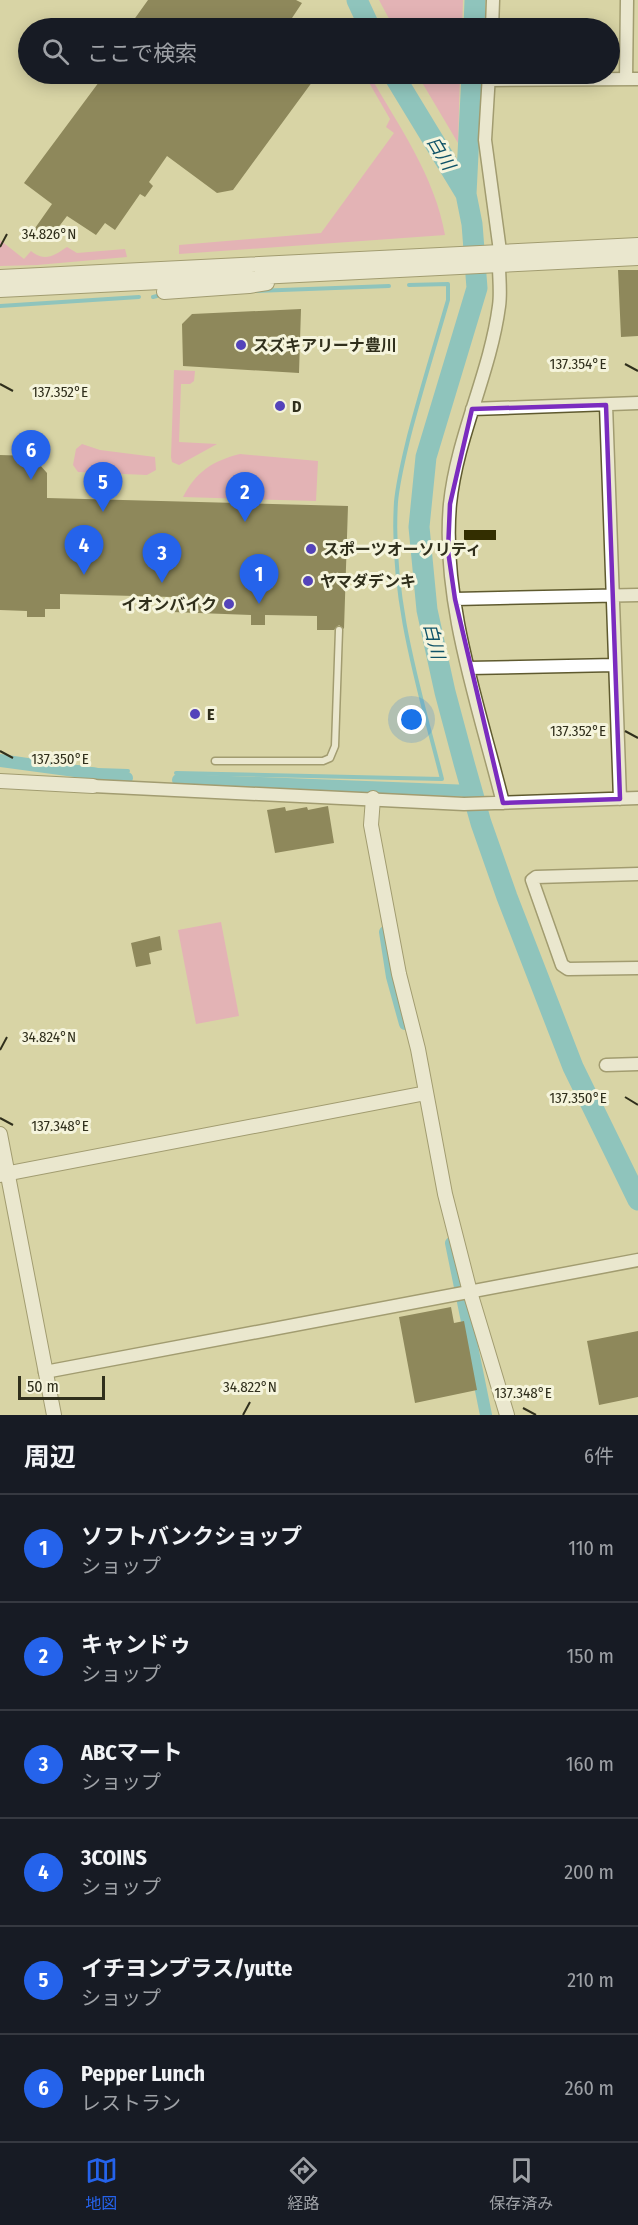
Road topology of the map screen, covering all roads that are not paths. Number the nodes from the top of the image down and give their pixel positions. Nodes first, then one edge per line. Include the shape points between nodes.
1 (493, 0) edge
2 (627, 0) edge
3 (492, 18) edge
4 (632, 79) edge
5 (489, 84) edge
6 (638, 245) edge
7 (638, 258) edge
8 (494, 259) junction
9 (307, 274) junction
10 (0, 277) edge
11 (0, 290) edge
12 (164, 292) dead end
13 (638, 403) edge
14 (606, 405) junction
15 (472, 409) junction
16 (614, 595) junction
17 (638, 595) edge
18 (455, 598) junction
19 (339, 630) dead end
20 (615, 665) junction
21 (468, 669) junction
22 (215, 761) dead end
23 (0, 781) edge
24 (93, 786) joint
25 (374, 798) junction
26 (638, 798) edge
27 (620, 799) junction
28 (497, 803) junction
29 (638, 874) edge
30 (638, 968) edge
31 (638, 1064) edge
32 (606, 1065) dead end
33 (422, 1094) junction
34 (0, 1134) edge
35 (4, 1174) edge
36 (638, 1260) edge
37 (464, 1293) junction
38 (45, 1372) junction
39 (54, 1415) edge
40 (507, 1415) edge

1 - 3 street
2 - 4 street
5 - 8 street via 485,140
6 - 8 street
7 - 8 street
8 - 9 street via 459,268
8 - 10 street via 457,253
8 - 15 street via 499,304
9 - 11 street
9 - 12 street via 249,286
13 - 14 street
14 - 15 street
14 - 16 street
15 - 18 street via 450,504 448,551
16 - 17 street
16 - 18 street
16 - 20 street
18 - 21 street
19 - 22 lane via 335,746 330,758
20 - 21 street
20 - 27 street
21 - 28 street
23 - 24 street
24 - 25 street
25 - 28 street
25 - 33 street via 370,825 399,975 418,1049
26 - 27 street
27 - 28 street
29 - 30 street via 532,880 562,965 568,969
31 - 32 street
33 - 35 street
33 - 37 street
34 - 35 street
35 - 38 street
36 - 37 street
37 - 38 street
37 - 40 street
38 - 39 street

